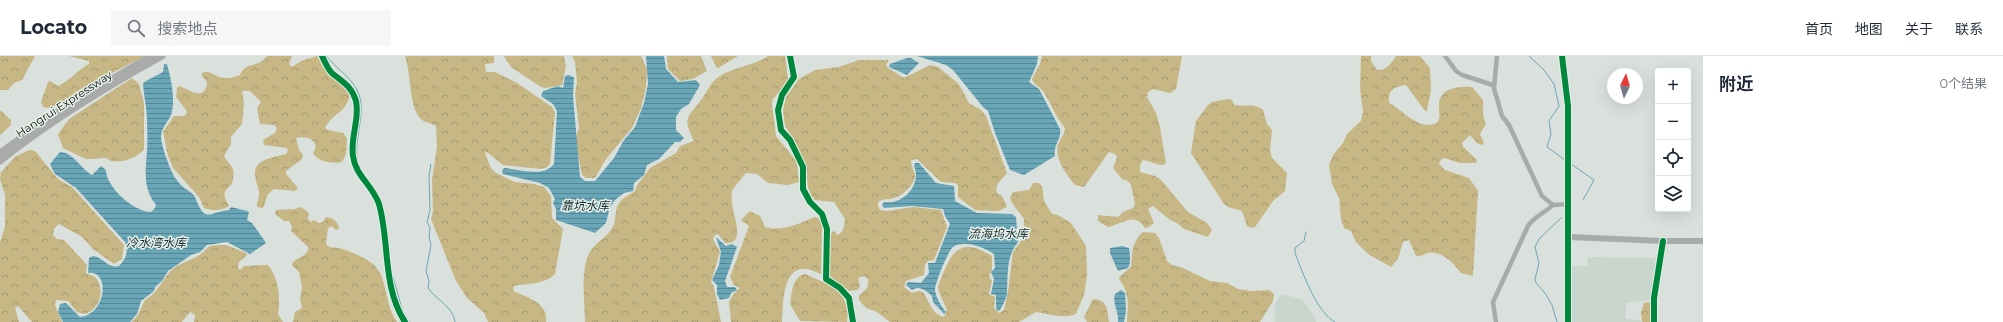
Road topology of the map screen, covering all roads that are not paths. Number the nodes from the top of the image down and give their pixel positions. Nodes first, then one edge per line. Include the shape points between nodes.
1 (151, 56) edge
2 (162, 56) edge
3 (322, 56) edge
4 (790, 56) edge
5 (1445, 56) edge
6 (1497, 56) edge
7 (1562, 56) edge
8 (1494, 88) junction
9 (0, 153) edge
10 (0, 161) edge
11 (1568, 204) junction
12 (1553, 205) junction
13 (1569, 237) junction
14 (1663, 241) junction
15 (1703, 241) edge
16 (405, 322) edge
17 (853, 322) edge
18 (1496, 322) edge
19 (1568, 322) edge
20 (1654, 322) edge

1 - 9 highway, Hangrui Expressway via 63,108
2 - 10 highway, Hangrui Expressway via 91,97
3 - 16 street via 332,73 351,89 356,103 352,156 356,168 377,198 381,212 387,270 400,315
4 - 17 street via 794,77 782,95 778,110 781,130 790,140 802,167 803,189 810,202 822,214 827,229 826,279 849,298
5 - 8 street via 1462,75 1483,80
6 - 8 street
7 - 11 street via 1568,106
8 - 12 street via 1502,116 1509,125 1542,196
11 - 12 street
11 - 13 street
12 - 18 street via 1536,216 1528,226 1493,302
13 - 14 main road
13 - 19 street
14 - 15 main road
14 - 20 street via 1654,298

